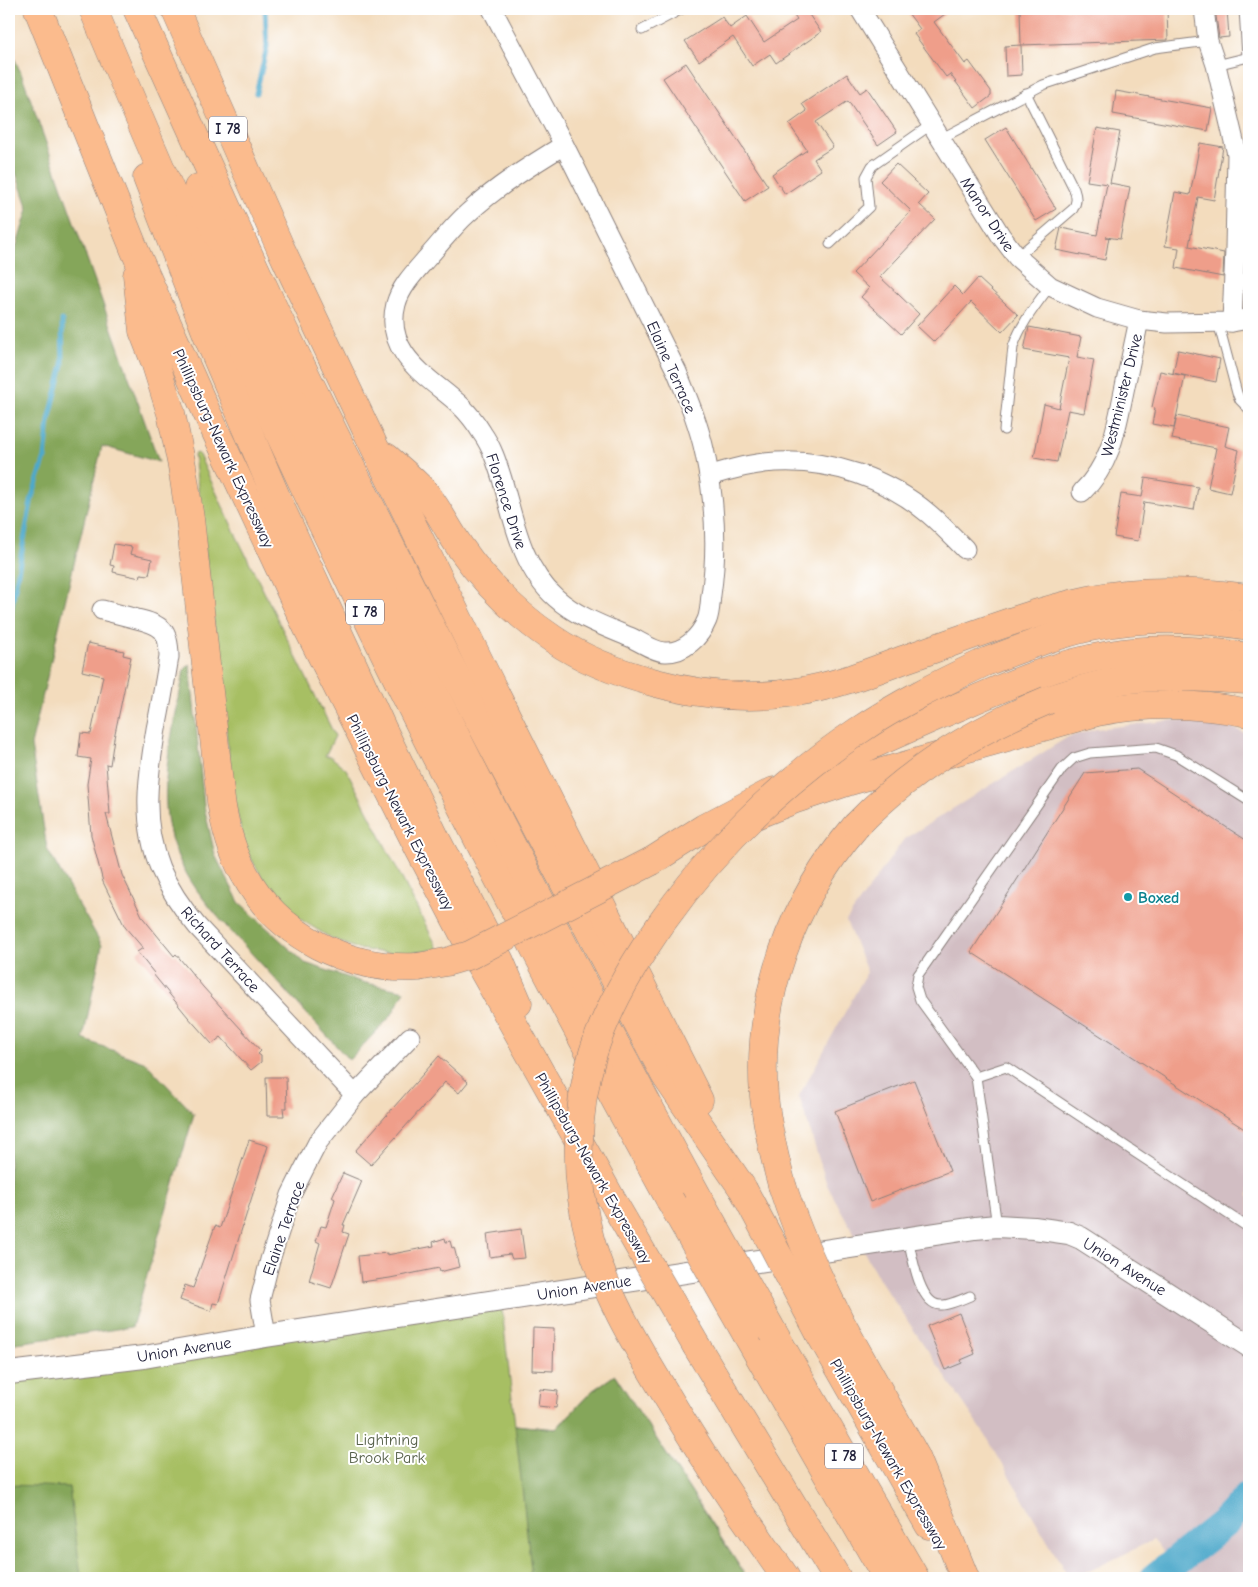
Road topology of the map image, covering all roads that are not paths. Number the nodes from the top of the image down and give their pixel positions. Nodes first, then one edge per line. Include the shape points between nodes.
1 (38, 9) edge
2 (82, 9) edge
3 (93, 9) edge
4 (124, 9) edge
5 (137, 9) edge
6 (175, 9) edge
7 (492, 9) edge
8 (682, 9) edge
9 (860, 9) edge
10 (1204, 9) edge
11 (1244, 9) edge
12 (642, 30) dead end
13 (1208, 41) junction
14 (1248, 57) edge
15 (1216, 65) junction
16 (1026, 93) junction
17 (936, 132) junction
18 (564, 145) junction
19 (830, 244) dead end
20 (134, 251) junction
21 (1016, 257) junction
22 (1050, 286) junction
23 (1139, 320) junction
24 (1233, 321) edge
25 (1249, 409) edge
26 (1004, 430) dead end
27 (374, 446) junction
28 (709, 476) junction
29 (1082, 492) dead end
30 (965, 549) dead end
31 (1249, 598) edge
32 (102, 610) dead end
33 (587, 619) joint
34 (1249, 626) edge
35 (1249, 657) edge
36 (1201, 678) junction
37 (1249, 680) edge
38 (1249, 689) edge
39 (1249, 712) edge
40 (1249, 802) edge
41 (652, 861) junction
42 (410, 1037) dead end
43 (976, 1077) junction
44 (355, 1096) junction
45 (565, 1118) junction
46 (744, 1189) junction
47 (997, 1226) junction
48 (1249, 1228) edge
49 (908, 1238) junction
50 (970, 1296) dead end
51 (831, 1328) junction
52 (266, 1336) junction
53 (1249, 1346) edge
54 (9, 1373) edge
55 (786, 1578) edge
56 (837, 1578) edge
57 (887, 1578) edge
58 (916, 1578) edge
59 (960, 1578) edge
60 (965, 1578) edge

1 - 20 highway, Phillipsburg-Newark Expressway
2 - 45 highway via 210,342 273,489 383,730 500,961
3 - 57 highway, I 78, bridge via 240,348 433,752 578,1032 670,1200
4 - 58 highway, I 78, bridge via 246,298 383,590 539,899 699,1199
5 - 46 highway via 308,380 450,666 665,1076
6 - 27 highway, Phillipsburg-Newark Expressway / I 78 via 281,249
7 - 18 street, Elaine Terrace
8 - 12 lane
9 - 17 street, Manor Drive
10 - 13 street
11 - 14 lane
13 - 15 street
13 - 16 lane via 1155,48
14 - 15 lane
15 - 24 street via 1237,160
16 - 17 lane
16 - 21 lane via 1074,189 1076,203 1073,210
17 - 19 lane via 872,166 866,177 869,207
17 - 21 street, Manor Drive
18 - 28 street, Elaine Terrace via 677,372 693,411
18 - 33 street, Florence Drive via 527,167 468,213 411,276 401,292 394,318 395,331 405,356 462,407 483,434 496,459 525,555 537,578 557,599
20 - 41 highway, bridge via 144,331 171,413 182,466 227,834 244,874 261,899 305,939 332,952 360,962 418,967 470,954
20 - 45 highway, Phillipsburg-Newark Expressway via 341,695 475,956
21 - 22 street, Manor Drive
22 - 23 street, Manor Drive via 1097,308
22 - 26 lane via 1026,318 1013,346
23 - 24 street, Manor Drive via 1167,323
23 - 29 street, Westminister Drive via 1111,447 1098,474
24 - 25 lane via 1237,393
27 - 31 highway via 428,496 462,550 506,602 555,641 612,669 644,680 702,692 762,695 824,687 1010,622 1092,599 1158,592
27 - 46 highway, Phillipsburg-Newark Expressway / I 78
28 - 30 street via 777,462 846,470 890,488 909,500 928,513
28 - 33 street, Elaine Terrace via 715,535 714,577 708,619 697,638 681,649 664,652
32 - 44 street, Richard Terrace via 154,624 168,640 170,657 146,798 153,845 169,886 197,926
34 - 55 highway, bridge via 1180,619 1113,623 1032,644 985,662 915,696 858,731 790,782 742,826 700,872 647,943 616,996 593,1054 582,1108 579,1164 584,1210 595,1256 624,1325 692,1438
35 - 41 highway via 1201,651 1149,651 1094,658 1040,673 939,715 785,786 704,828
36 - 37 highway
36 - 38 highway
36 - 51 highway, bridge via 1128,680 1079,690 996,724 936,760 894,791 856,826 811,888 786,942 776,973 765,1032 764,1096 782,1185 815,1270
39 - 41 highway via 1172,704 1097,712 910,764 771,808
40 - 43 lane via 1176,755 1156,748 1090,753 1070,761 1062,769 918,975 916,987 920,1000
42 - 44 street, Elaine Terrace
43 - 47 lane
43 - 48 lane via 1006,1067
44 - 52 street, Elaine Terrace via 318,1142 291,1195 260,1300
45 - 56 highway, Phillipsburg-Newark Expressway, bridge via 697,1347
46 - 51 highway, Phillipsburg-Newark Expressway / I 78, bridge
47 - 49 street, Union Avenue
47 - 53 street, Union Avenue via 1053,1230 1081,1238
49 - 50 lane via 914,1268 930,1302 941,1306
49 - 52 street, Union Avenue
51 - 59 highway, Phillipsburg-Newark Expressway / I 78 via 888,1455
51 - 60 highway via 916,1458
52 - 54 street, Union Avenue via 144,1357

